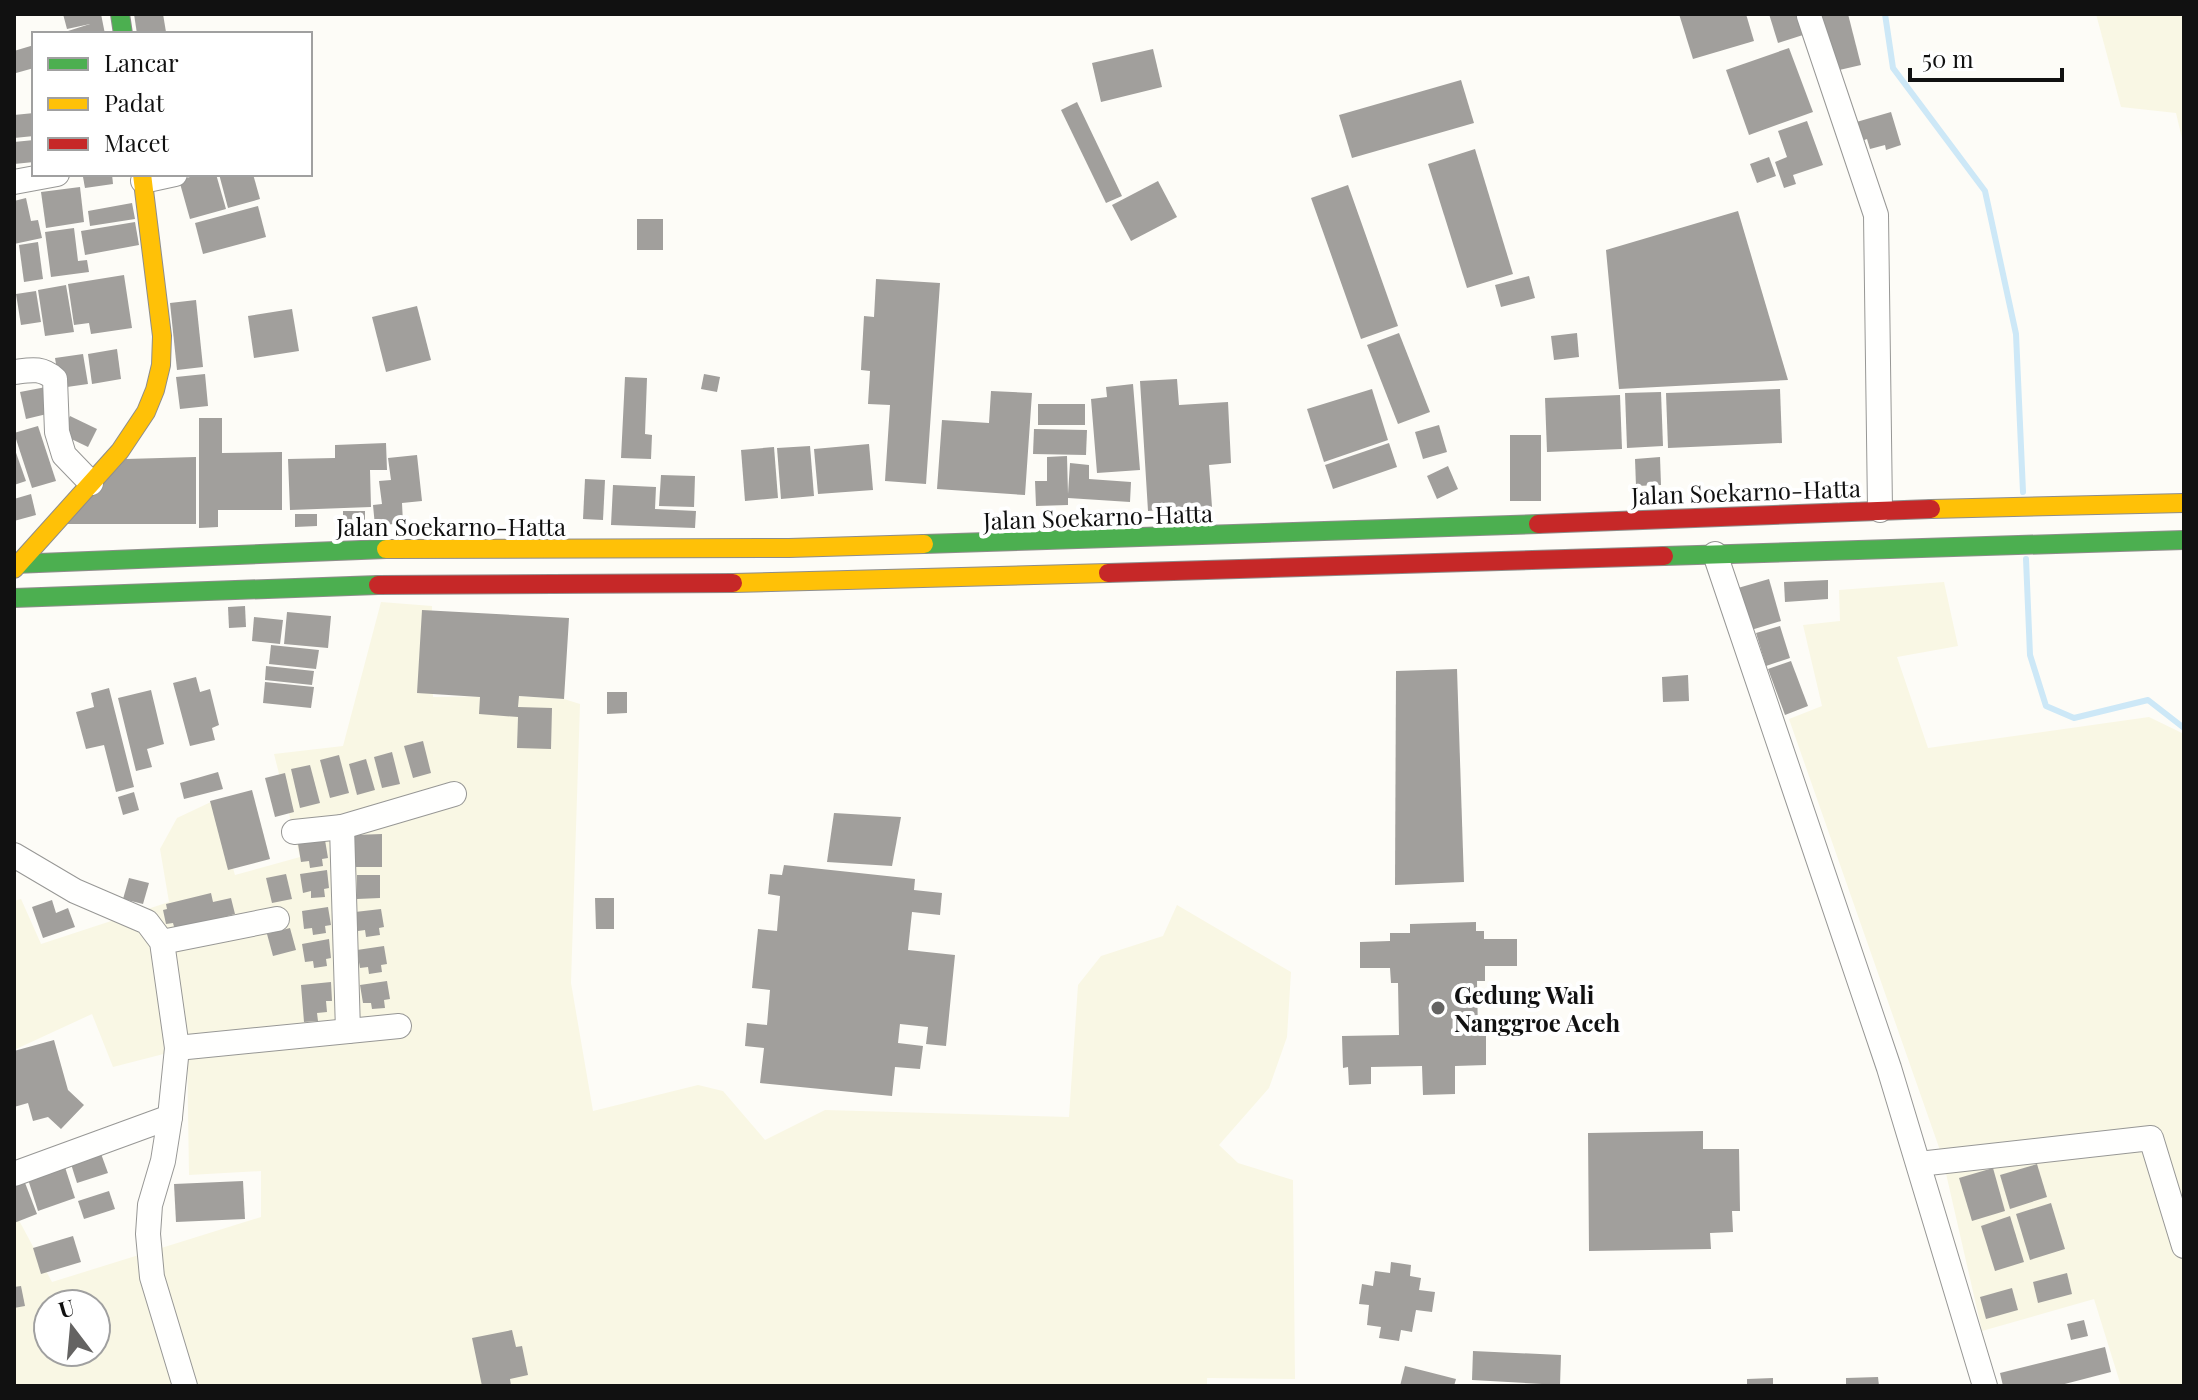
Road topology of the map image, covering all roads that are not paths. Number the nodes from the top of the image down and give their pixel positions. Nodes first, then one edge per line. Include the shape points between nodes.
1 (1809, 16) dead end
2 (46, 176) edge
3 (143, 178) edge
4 (14, 182) edge
5 (14, 372) edge
6 (91, 483) junction
7 (2184, 503) edge
8 (1880, 510) junction
9 (2184, 540) edge
10 (1715, 554) junction
11 (16, 565) edge
12 (14, 598) edge
13 (454, 794) dead end
14 (342, 827) junction
15 (294, 832) dead end
16 (14, 855) edge
17 (277, 919) dead end
18 (162, 942) junction
19 (399, 1026) dead end
20 (348, 1031) junction
21 (177, 1048) junction
22 (170, 1117) junction
23 (1919, 1164) junction
24 (14, 1174) edge
25 (2184, 1246) edge
26 (185, 1386) edge
27 (1985, 1386) edge

1 - 8 street via 1876,215
2 - 4 street
3 - 6 main road via 163,362 157,389 126,448
5 - 6 street via 36,369 55,379 57,432 64,455
6 - 11 main road
7 - 8 main road, Jalan Soekarno-Hatta
8 - 11 main road, Jalan Soekarno-Hatta via 1199,537 789,548 378,549
9 - 10 main road
10 - 12 main road via 778,583 357,585
10 - 23 street
13 - 14 street
14 - 15 street
14 - 20 street
16 - 18 street via 75,891 147,922
17 - 18 street
18 - 21 street
19 - 20 street
20 - 21 street
21 - 22 street
22 - 24 street
22 - 26 street via 148,1234 152,1277
23 - 25 street via 2151,1138
23 - 27 street

